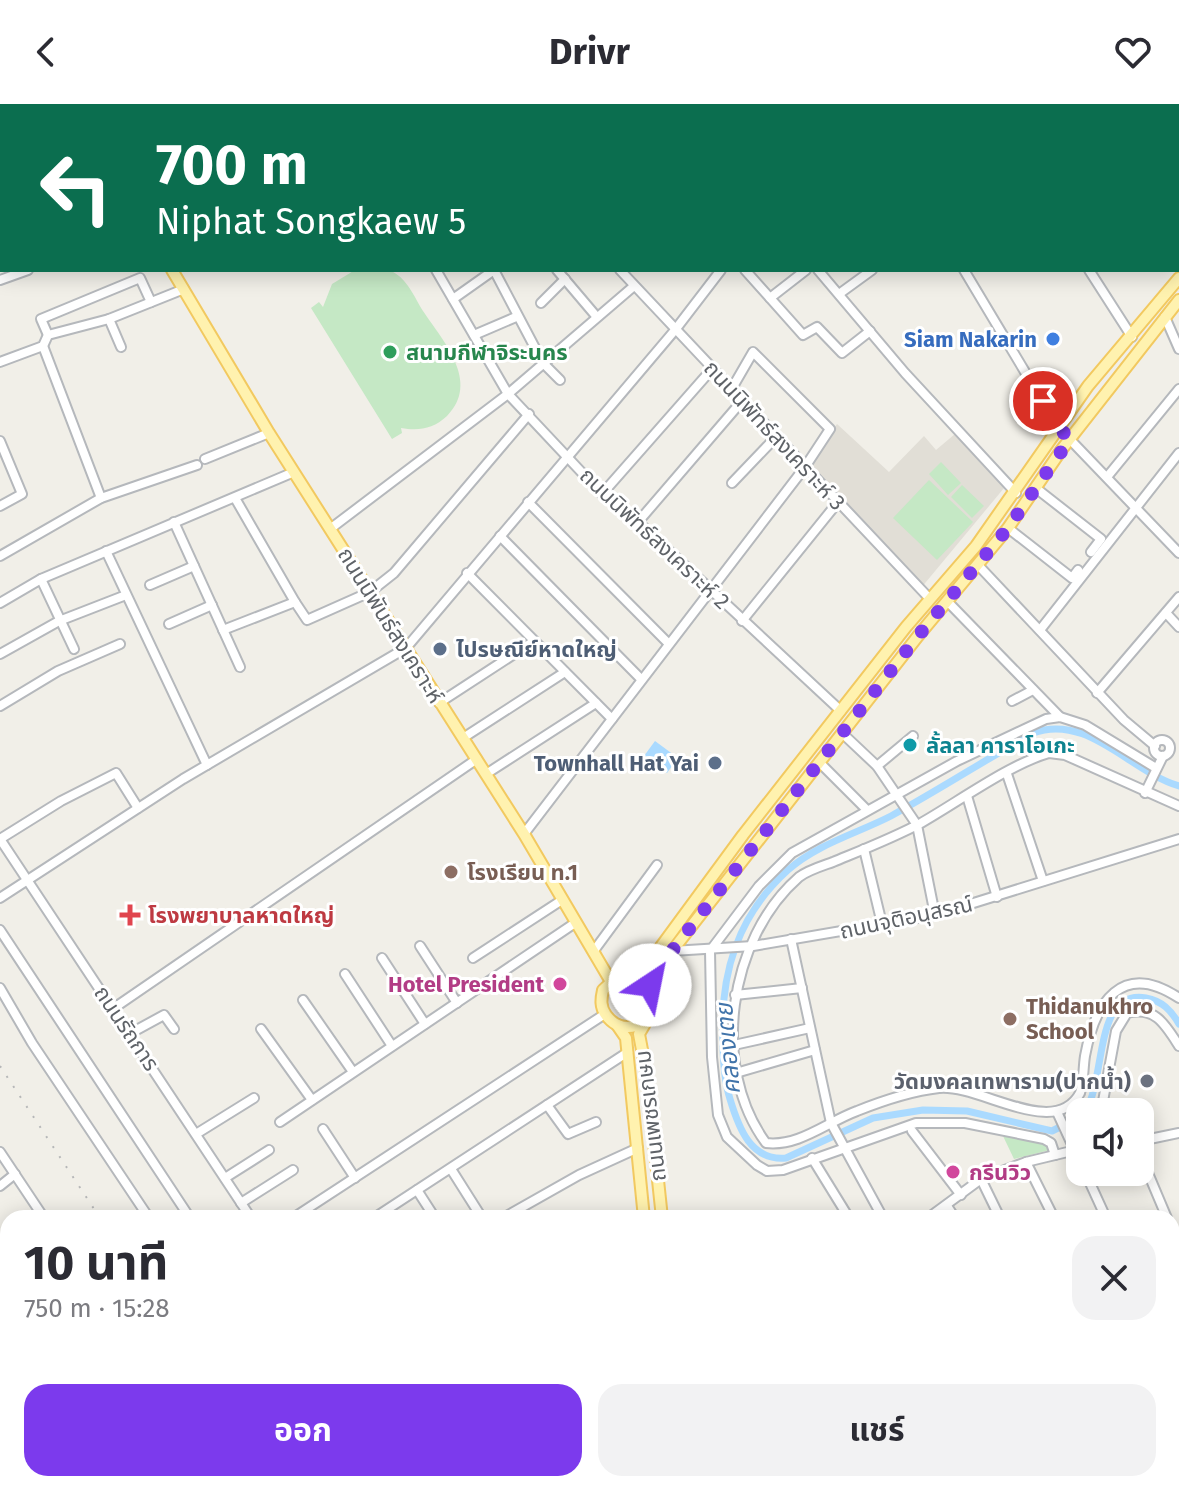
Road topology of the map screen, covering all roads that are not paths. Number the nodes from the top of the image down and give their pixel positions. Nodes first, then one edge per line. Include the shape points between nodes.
1 (22, 272) edge
2 (173, 272) edge
3 (437, 272) edge
4 (491, 272) edge
5 (495, 272) edge
6 (559, 272) edge
7 (622, 272) edge
8 (719, 272) edge
9 (747, 272) edge
10 (803, 272) edge
11 (820, 272) edge
12 (869, 272) edge
13 (965, 272) edge
14 (1090, 272) edge
15 (1179, 278) edge
16 (565, 279) junction
17 (0, 280) edge
18 (634, 286) junction
19 (184, 289) junction
20 (839, 294) junction
21 (770, 298) junction
22 (453, 299) junction
23 (1179, 300) edge
24 (151, 302) junction
25 (541, 303) dead end
26 (596, 316) junction
27 (516, 317) junction
28 (1165, 317) junction
29 (109, 319) junction
30 (675, 330) junction
31 (870, 331) junction
32 (48, 335) junction
33 (474, 335) junction
34 (1132, 337) junction
35 (43, 346) junction
36 (121, 347) dead end
37 (1179, 349) edge
38 (0, 362) edge
39 (543, 363) junction
40 (712, 369) junction
41 (560, 380) dead end
42 (1179, 389) edge
43 (731, 390) junction
44 (508, 394) junction
45 (742, 401) junction
46 (529, 414) junction
47 (1058, 427) junction
48 (269, 433) junction
49 (776, 437) junction
50 (1070, 439) junction
51 (0, 441) edge
52 (1179, 453) edge
53 (568, 455) junction
54 (805, 467) junction
55 (294, 472) junction
56 (1107, 477) junction
57 (732, 483) dead end
58 (1037, 489) junction
59 (1016, 493) junction
60 (602, 494) junction
61 (101, 498) junction
62 (235, 498) junction
63 (528, 502) junction
64 (838, 502) junction
65 (0, 506) edge
66 (1136, 507) junction
67 (174, 522) junction
68 (638, 522) junction
69 (1008, 528) junction
70 (330, 529) junction
71 (500, 536) junction
72 (106, 551) junction
73 (1179, 553) edge
74 (0, 556) edge
75 (978, 565) junction
76 (194, 566) junction
77 (467, 573) junction
78 (41, 579) junction
79 (150, 585) dead end
80 (708, 589) junction
81 (370, 592) junction
82 (126, 595) junction
83 (1179, 597) edge
84 (930, 599) junction
85 (947, 601) junction
86 (295, 602) junction
87 (0, 603) edge
88 (212, 605) junction
89 (1166, 613) junction
90 (59, 621) junction
91 (742, 621) junction
92 (169, 624) dead end
93 (906, 627) junction
94 (1179, 627) edge
95 (223, 630) junction
96 (1040, 630) junction
97 (918, 636) junction
98 (534, 641) junction
99 (668, 643) junction
100 (120, 644) dead end
101 (406, 648) junction
102 (74, 649) dead end
103 (0, 654) edge
104 (240, 667) dead end
105 (565, 672) junction
106 (641, 679) junction
107 (1033, 690) junction
108 (1097, 693) junction
109 (1012, 701) dead end
110 (439, 703) junction
111 (596, 703) junction
112 (0, 706) edge
113 (841, 711) junction
114 (1060, 717) junction
115 (612, 719) junction
116 (842, 733) junction
117 (913, 736) dead end
118 (463, 738) junction
119 (1166, 748) edge
120 (477, 759) junction
121 (819, 762) junction
122 (207, 765) junction
123 (877, 766) junction
124 (1156, 768) junction
125 (486, 774) junction
126 (1007, 774) junction
127 (1146, 791) junction
128 (896, 793) junction
129 (967, 796) junction
130 (1179, 806) edge
131 (138, 808) junction
132 (867, 810) junction
133 (917, 825) junction
134 (524, 834) junction
135 (743, 835) junction
136 (0, 839) edge
137 (1179, 839) edge
138 (755, 845) junction
139 (864, 849) junction
140 (657, 865) dead end
141 (27, 879) junction
142 (1043, 881) junction
143 (997, 897) junction
144 (0, 898) edge
145 (562, 900) junction
146 (935, 915) junction
147 (575, 923) junction
148 (882, 924) junction
149 (0, 930) edge
150 (791, 939) junction
151 (420, 946) dead end
152 (753, 946) junction
153 (672, 951) junction
154 (710, 951) junction
155 (593, 952) junction
156 (382, 958) dead end
157 (473, 958) dead end
158 (627, 973) junction
159 (345, 974) dead end
160 (610, 980) junction
161 (0, 988) edge
162 (802, 988) junction
163 (653, 989) junction
164 (735, 995) junction
165 (1179, 998) edge
166 (303, 1000) dead end
167 (457, 1003) junction
168 (114, 1008) junction
169 (605, 1014) junction
170 (649, 1017) junction
171 (425, 1024) junction
172 (615, 1024) junction
173 (810, 1028) junction
174 (174, 1029) dead end
175 (261, 1029) dead end
176 (131, 1033) junction
177 (734, 1045) junction
178 (392, 1046) junction
179 (1179, 1046) edge
180 (815, 1050) junction
181 (628, 1052) junction
182 (353, 1072) junction
183 (736, 1073) junction
184 (254, 1098) dead end
185 (1104, 1098) edge
186 (312, 1100) junction
187 (547, 1105) junction
188 (1059, 1115) junction
189 (280, 1122) dead end
190 (596, 1122) dead end
191 (832, 1123) junction
192 (323, 1129) dead end
193 (912, 1131) dead end
194 (1066, 1131) edge
195 (1179, 1133) edge
196 (196, 1134) junction
197 (1154, 1138) edge
198 (842, 1145) junction
199 (638, 1148) junction
200 (269, 1150) dead end
201 (1066, 1151) edge
202 (0, 1152) edge
203 (1055, 1155) junction
204 (812, 1158) junction
205 (1026, 1162) junction
206 (451, 1169) junction
207 (293, 1170) dead end
208 (15, 1174) junction
209 (225, 1178) junction
210 (355, 1178) junction
211 (981, 1179) junction
212 (0, 1186) edge
213 (1091, 1186) edge
214 (1154, 1186) edge
215 (417, 1190) junction
216 (961, 1195) junction
217 (241, 1203) junction
218 (947, 1206) junction
219 (39, 1210) edge
220 (144, 1210) edge
221 (185, 1210) edge
222 (246, 1210) edge
223 (305, 1210) edge
224 (386, 1210) edge
225 (430, 1210) edge
226 (477, 1210) edge
227 (518, 1210) edge
228 (642, 1210) edge
229 (661, 1210) edge
230 (844, 1210) edge
231 (879, 1210) edge
232 (941, 1210) edge
233 (950, 1210) edge
234 (996, 1210) edge
235 (1050, 1210) edge
236 (1102, 1210) edge
237 (1164, 1210) edge

1 - 17 street
2 - 19 main road, ถนนนิพันธ์สงเคราะห์
3 - 22 street, ถนนนิพัทธ์สงเคราะห์ 2
4 - 22 street
5 - 27 street
6 - 16 street
7 - 18 street, ถนนนิพัทธ์สงเคราะห์ 3
8 - 30 street
9 - 21 street
10 - 21 street
11 - 20 street
12 - 20 street
13 - 47 street
14 - 34 street
15 - 34 main road
16 - 25 street
16 - 26 street
18 - 26 street
18 - 30 street, ถนนนิพัทธ์สงเคราะห์ 3
19 - 24 street
19 - 48 main road, ถนนนิพันธ์สงเคราะห์
20 - 31 street
21 - 31 street via 803,335 817,327 842,353
22 - 33 street, ถนนนิพัทธ์สงเคราะห์ 2
23 - 28 main road
24 - 29 street
24 - 32 street via 140,278 41,319
26 - 39 street
27 - 33 street
27 - 39 street
28 - 37 street
28 - 50 main road
29 - 32 street
29 - 36 street
30 - 40 street, ถนนนิพัทธ์สงเคราะห์ 3
30 - 53 street
31 - 59 street
32 - 35 street
33 - 44 street, ถนนนิพัทธ์สงเคราะห์ 2
34 - 47 main road
35 - 38 street
35 - 61 street
39 - 41 street
39 - 44 street
40 - 43 street, ถนนนิพัทธ์สงเคราะห์ 3
40 - 60 street
42 - 56 street
43 - 45 street, ถนนนิพัทธ์สงเคราะห์ 3
43 - 54 street via 753,352 830,429
44 - 46 street, ถนนนิพัทธ์สงเคราะห์ 2
44 - 70 street
45 - 49 street, ถนนนิพัทธ์สงเคราะห์ 3
45 - 68 street
46 - 53 street, ถนนนิพัทธ์สงเคราะห์ 2
46 - 81 street via 394,573
47 - 50 street
47 - 59 main road
48 - 55 main road, ถนนนิพันธ์สงเคราะห์
48 - 61 street
49 - 54 street, ถนนนิพัทธ์สงเคราะห์ 3
49 - 57 street
50 - 56 street
50 - 58 main road
51 - 65 street via 22,494
52 - 66 street
53 - 60 street, ถนนนิพัทธ์สงเคราะห์ 2
53 - 63 street
54 - 64 street, ถนนนิพัทธ์สงเคราะห์ 3
54 - 80 street
55 - 62 street
55 - 70 main road, ถนนนิพันธ์สงเคราะห์
56 - 66 street
58 - 69 main road
58 - 69 street via 1101,539 1072,578
59 - 84 main road
60 - 68 street, ถนนนิพัทธ์สงเคราะห์ 2
61 - 74 street
62 - 67 street
62 - 86 street
63 - 71 street
63 - 99 street
64 - 84 street, ถนนนิพัทธ์สงเคราะห์ 3
64 - 91 street
66 - 73 street
66 - 96 street
67 - 72 street
67 - 76 street
68 - 80 street, ถนนนิพัทธ์สงเคราะห์ 2
69 - 75 main road
70 - 81 main road, ถนนนิพันธ์สงเคราะห์
71 - 77 street
71 - 106 street
72 - 78 street
72 - 82 street
75 - 85 main road
75 - 96 street
76 - 79 street
76 - 88 street
77 - 98 street
77 - 101 street
78 - 87 street
78 - 90 street
80 - 91 street, ถนนนิพัทธ์สงเคราะห์ 2
80 - 99 street
81 - 86 street via 307,620
81 - 101 main road, ถนนนิพันธ์สงเคราะห์
82 - 90 street
82 - 122 street
83 - 89 street
84 - 93 main road
85 - 97 main road
85 - 107 street
86 - 95 street
88 - 92 street
88 - 95 street
89 - 94 street
89 - 108 street
90 - 102 street
90 - 103 street
91 - 113 street, ถนนนิพัทธ์สงเคราะห์ 2
93 - 97 main road
93 - 113 main road
95 - 104 street
96 - 108 street
97 - 116 main road
98 - 105 street
98 - 110 street
99 - 106 street
100 - 112 street via 58,671
101 - 110 main road, ถนนนิพันธ์สงเคราะห์
101 - 122 street
105 - 111 street
105 - 118 street
106 - 115 street
107 - 109 street
107 - 114 street
108 - 119 street
110 - 118 main road, ถนนนิพันธ์สงเคราะห์
111 - 115 street
111 - 125 street
113 - 135 main road
114 - 124 street via 1085,725
114 - 128 street via 1036,722
115 - 134 street
116 - 121 main road
116 - 123 street
117 - 123 street
118 - 120 main road, ถนนนิพันธ์สงเคราะห์
119 - 124 street
120 - 125 main road, ถนนนิพันธ์สงเคราะห์
120 - 168 street
121 - 132 street
121 - 138 main road
122 - 131 street
123 - 128 street
124 - 127 street
125 - 134 main road, ถนนนิพันธ์สงเคราะห์
126 - 127 street via 1054,753
126 - 129 street
126 - 142 street
127 - 130 street
128 - 132 street
128 - 133 street
129 - 133 street
129 - 143 street
131 - 136 street via 116,773
131 - 141 street
132 - 154 street via 792,853 759,886
133 - 139 street
133 - 146 street
134 - 145 main road, ถนนนิพันธ์สงเคราะห์
135 - 138 main road
135 - 158 main road via 646,967
136 - 141 street, ถนนรัถการ
137 - 142 street, ถนนจุติอนุสรณ์
138 - 153 main road
139 - 148 street
139 - 152 street via 801,875 763,920
140 - 155 street
141 - 144 street
141 - 168 street, ถนนรัถการ
142 - 143 street, ถนนจุติอนุสรณ์
143 - 146 street, ถนนจุติอนุสรณ์
145 - 147 main road, ถนนนิพันธ์สงเคราะห์
145 - 157 street
146 - 148 street, ถนนจุติอนุสรณ์
147 - 155 main road, ถนนนิพันธ์สงเคราะห์
147 - 167 street
148 - 150 street, ถนนจุติอนุสรณ์
149 - 221 street
150 - 152 street, ถนนจุติอนุสรณ์
150 - 162 street
151 - 167 street
152 - 154 street, ถนนจุติอนุสรณ์
152 - 164 street
153 - 154 street, ถนนจุติอนุสรณ์
153 - 163 main road
154 - 204 street via 712,1057 718,1115 727,1137 767,1171
155 - 160 main road, ถนนนิพันธ์สงเคราะห์
156 - 171 street
158 - 160 main road
158 - 163 main road via 642,977
159 - 178 street
160 - 169 main road via 601,998
161 - 220 street
162 - 164 street
162 - 173 street
163 - 170 main road via 655,1004
164 - 177 street
165 - 188 street via 1140,982 1115,990 1095,1019 1080,1093
166 - 182 street
167 - 171 street
168 - 176 street, ถนนรัถการ
169 - 172 main road
169 - 210 street
170 - 172 main road via 633,1026
170 - 229 main road, ถนนเพชรเกษม via 639,1034
171 - 178 street
172 - 181 main road, ถนนเพชรเกษม via 623,1030
173 - 177 street
173 - 180 street
174 - 176 street via 164,1015
175 - 186 street
176 - 196 street, ถนนรัถการ
177 - 183 street
178 - 182 street
179 - 185 street via 1158,1017 1144,1010 1127,1013 1116,1031
180 - 183 street
180 - 191 street
181 - 187 street
181 - 199 main road, ถนนเพชรเกษม
182 - 186 street
183 - 191 street via 743,1102 766,1143 783,1145
184 - 196 street
186 - 189 street
187 - 190 street via 568,1134
187 - 206 street
188 - 191 street via 968,1090 939,1088
188 - 194 street
191 - 198 street
192 - 210 street
193 - 216 street
195 - 197 street
196 - 209 street, ถนนรัถการ
198 - 203 street via 896,1127 942,1121 1044,1139
198 - 204 street
198 - 231 street
199 - 227 street
199 - 228 main road, ถนนเพชรเกษม
200 - 209 street
201 - 203 street
202 - 208 street
203 - 205 street
204 - 230 street
205 - 211 street
205 - 235 street
206 - 215 street
206 - 226 street
207 - 217 street
208 - 212 street
208 - 219 street
209 - 217 street, ถนนรัถการ
210 - 223 street
211 - 216 street
211 - 234 street
213 - 236 street
214 - 237 street
215 - 224 street
215 - 225 street
216 - 218 street
217 - 222 street, ถนนรัถการ
218 - 232 street
218 - 233 street

